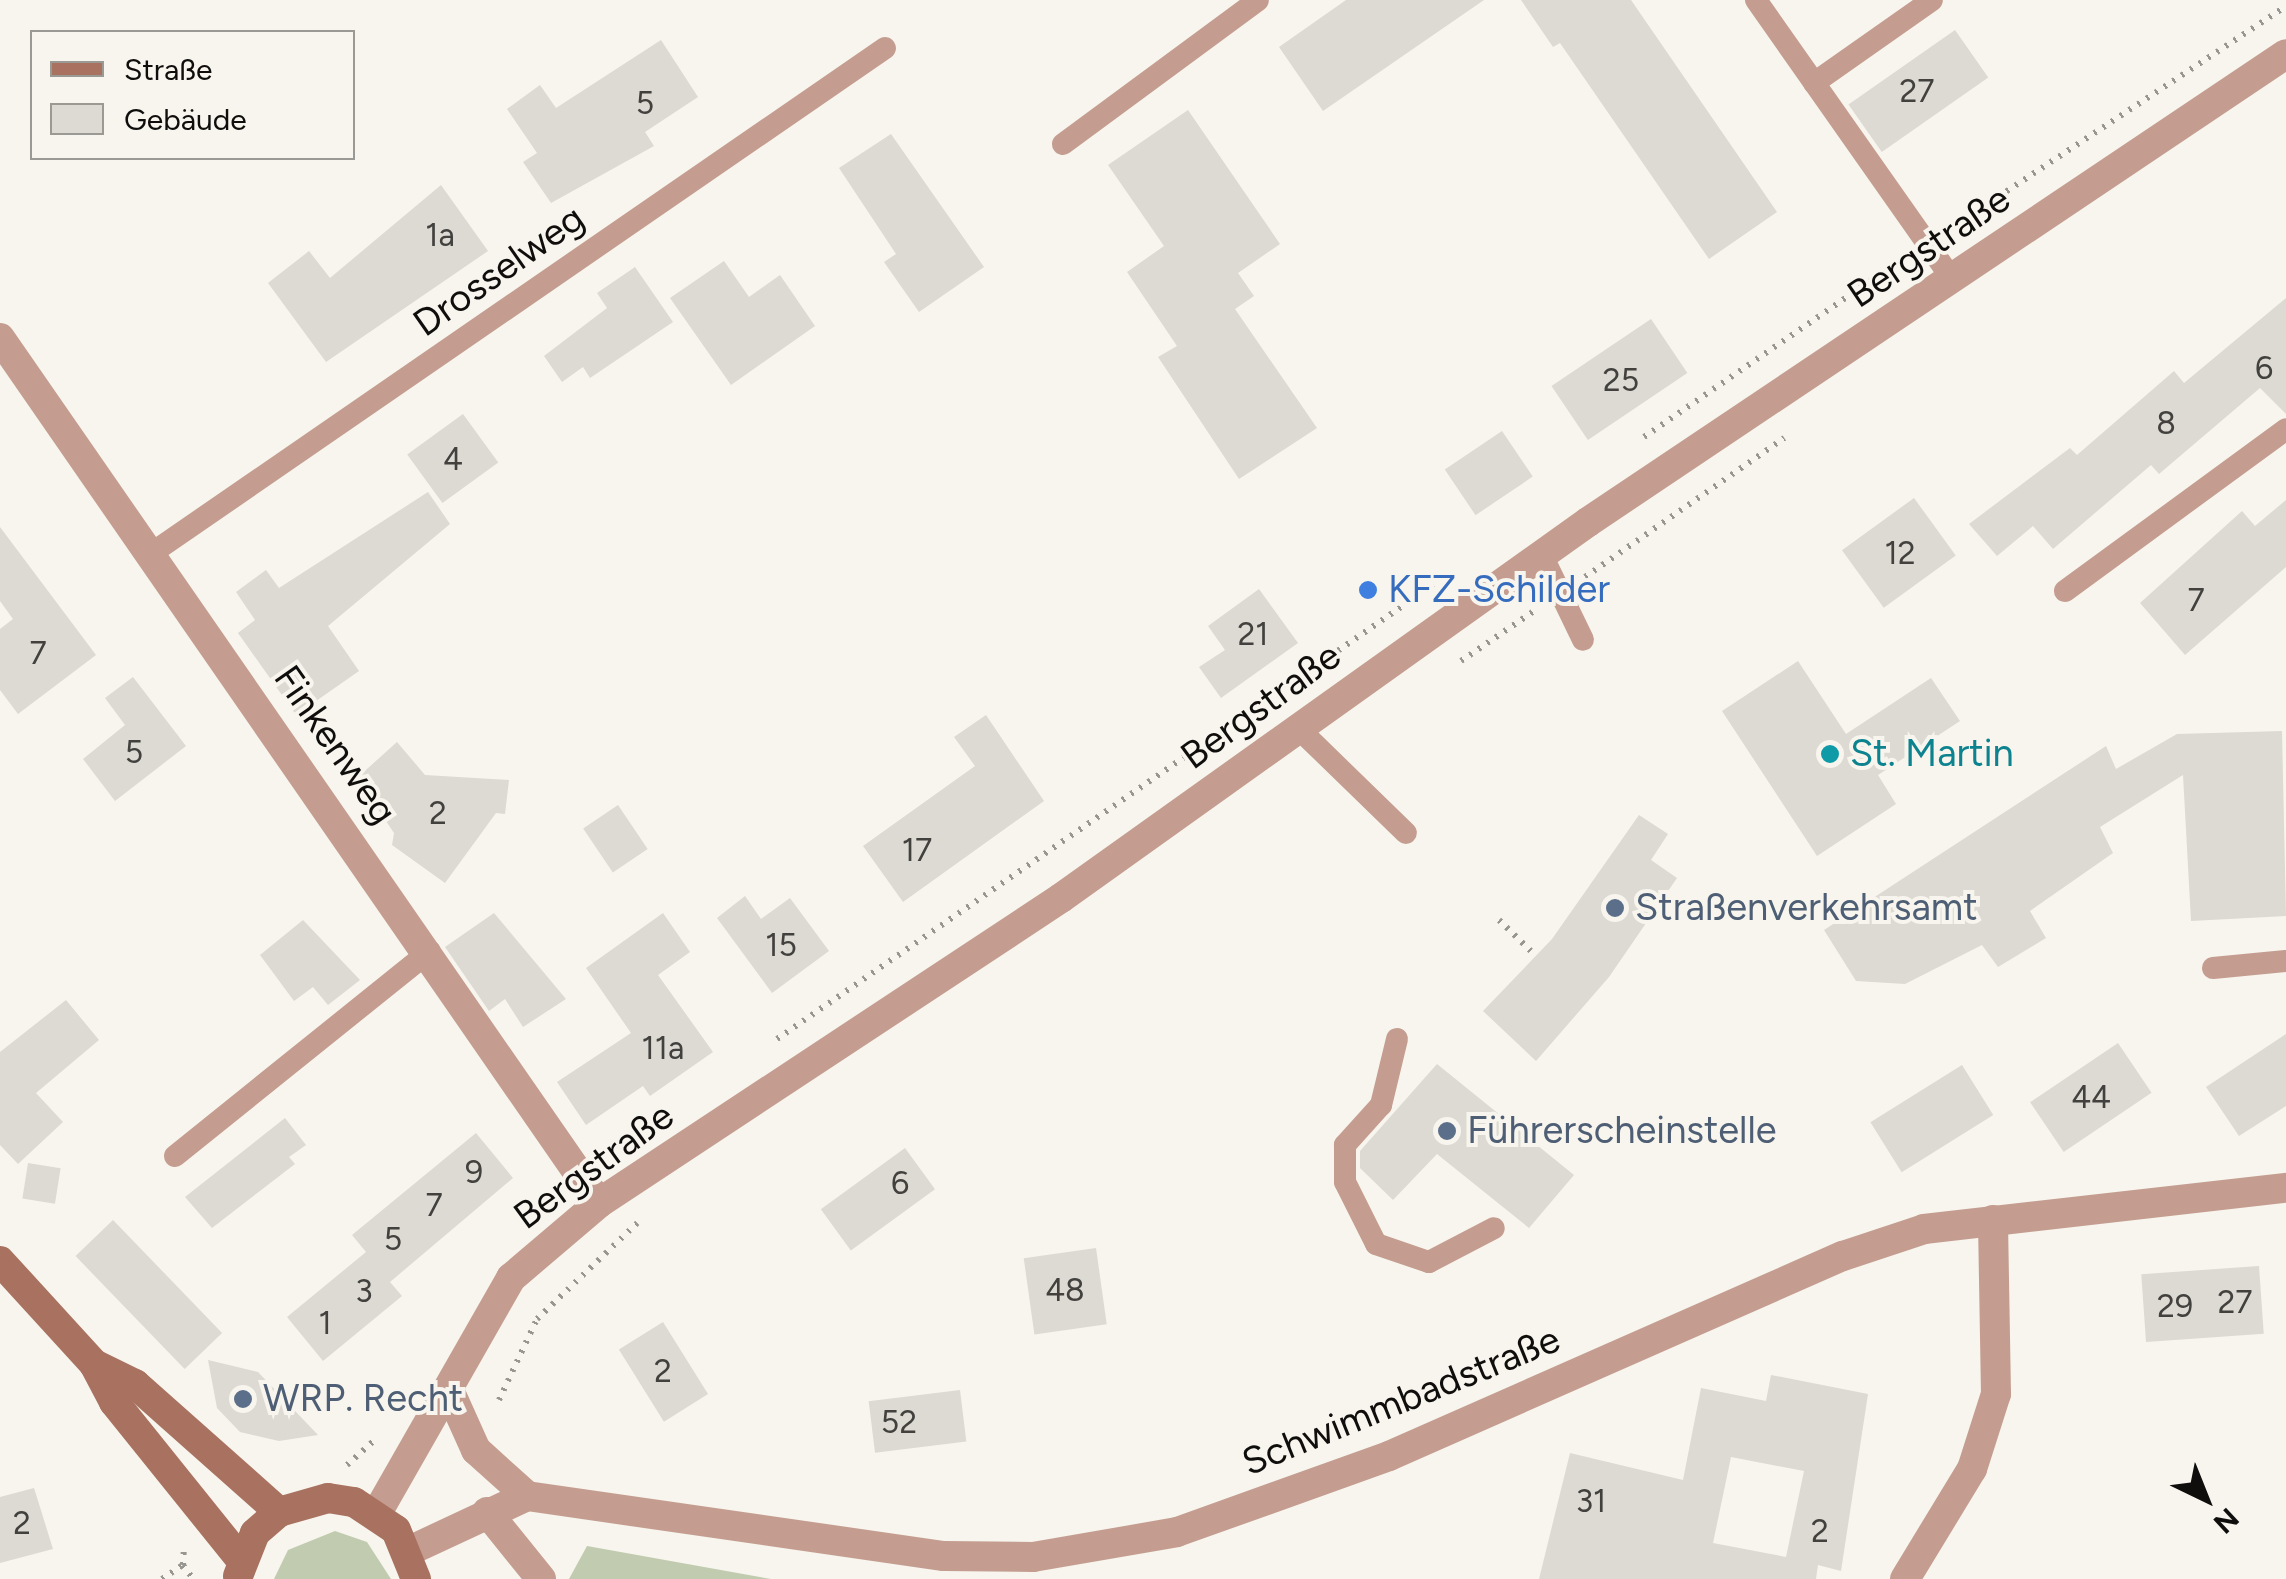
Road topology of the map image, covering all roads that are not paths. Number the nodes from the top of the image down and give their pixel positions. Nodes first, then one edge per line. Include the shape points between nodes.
1 (1258, 0) edge
2 (1756, 0) edge
3 (1932, 0) edge
4 (885, 48) dead end
5 (2286, 54) edge
6 (1814, 83) junction
7 (1062, 144) dead end
8 (1953, 280) junction
9 (0, 338) edge
10 (2286, 430) edge
11 (152, 553) junction
12 (1542, 555) junction
13 (2065, 591) dead end
14 (1583, 640) dead end
15 (1298, 728) junction
16 (1406, 833) dead end
17 (430, 951) junction
18 (2286, 961) edge
19 (2214, 968) dead end
20 (1397, 1039) dead end
21 (175, 1156) dead end
22 (2286, 1188) edge
23 (598, 1202) junction
24 (1993, 1220) junction
25 (1494, 1228) dead end
26 (0, 1262) edge
27 (94, 1364) junction
28 (449, 1390) junction
29 (527, 1496) junction
30 (279, 1512) junction
31 (487, 1512) junction
32 (377, 1513) junction
33 (413, 1565) edge
34 (239, 1570) edge
35 (541, 1579) edge
36 (1905, 1579) edge

1 - 7 lane
2 - 6 lane
3 - 6 lane
4 - 11 lane, Drosselweg
5 - 8 street, Bergstraße
6 - 8 lane
8 - 12 street, Bergstraße
9 - 11 street, Finkenweg
10 - 13 lane
11 - 17 street, Finkenweg
12 - 14 lane
12 - 15 street, Bergstraße
15 - 16 lane
15 - 23 street, Bergstraße via 1062,898
17 - 21 lane
17 - 23 street, Finkenweg
18 - 19 lane
20 - 25 lane via 1381,1105 1345,1145 1345,1182 1376,1244 1429,1262
22 - 24 street, Schwimmbadstraße
23 - 28 street, Bergstraße via 511,1278
24 - 29 street, Schwimmbadstraße via 1924,1229 1843,1256 1389,1456 1177,1532 1033,1557 944,1556
24 - 36 street via 1996,1394 1972,1469
26 - 27 main road
27 - 30 main road via 135,1384
27 - 34 main road via 114,1402
28 - 29 street via 476,1450
28 - 32 street, Bergstraße
29 - 31 street, Schwimmbadstraße
30 - 32 main road via 328,1498
30 - 34 main road
31 - 33 street, Schwimmbadstraße
31 - 35 street
32 - 33 main road

